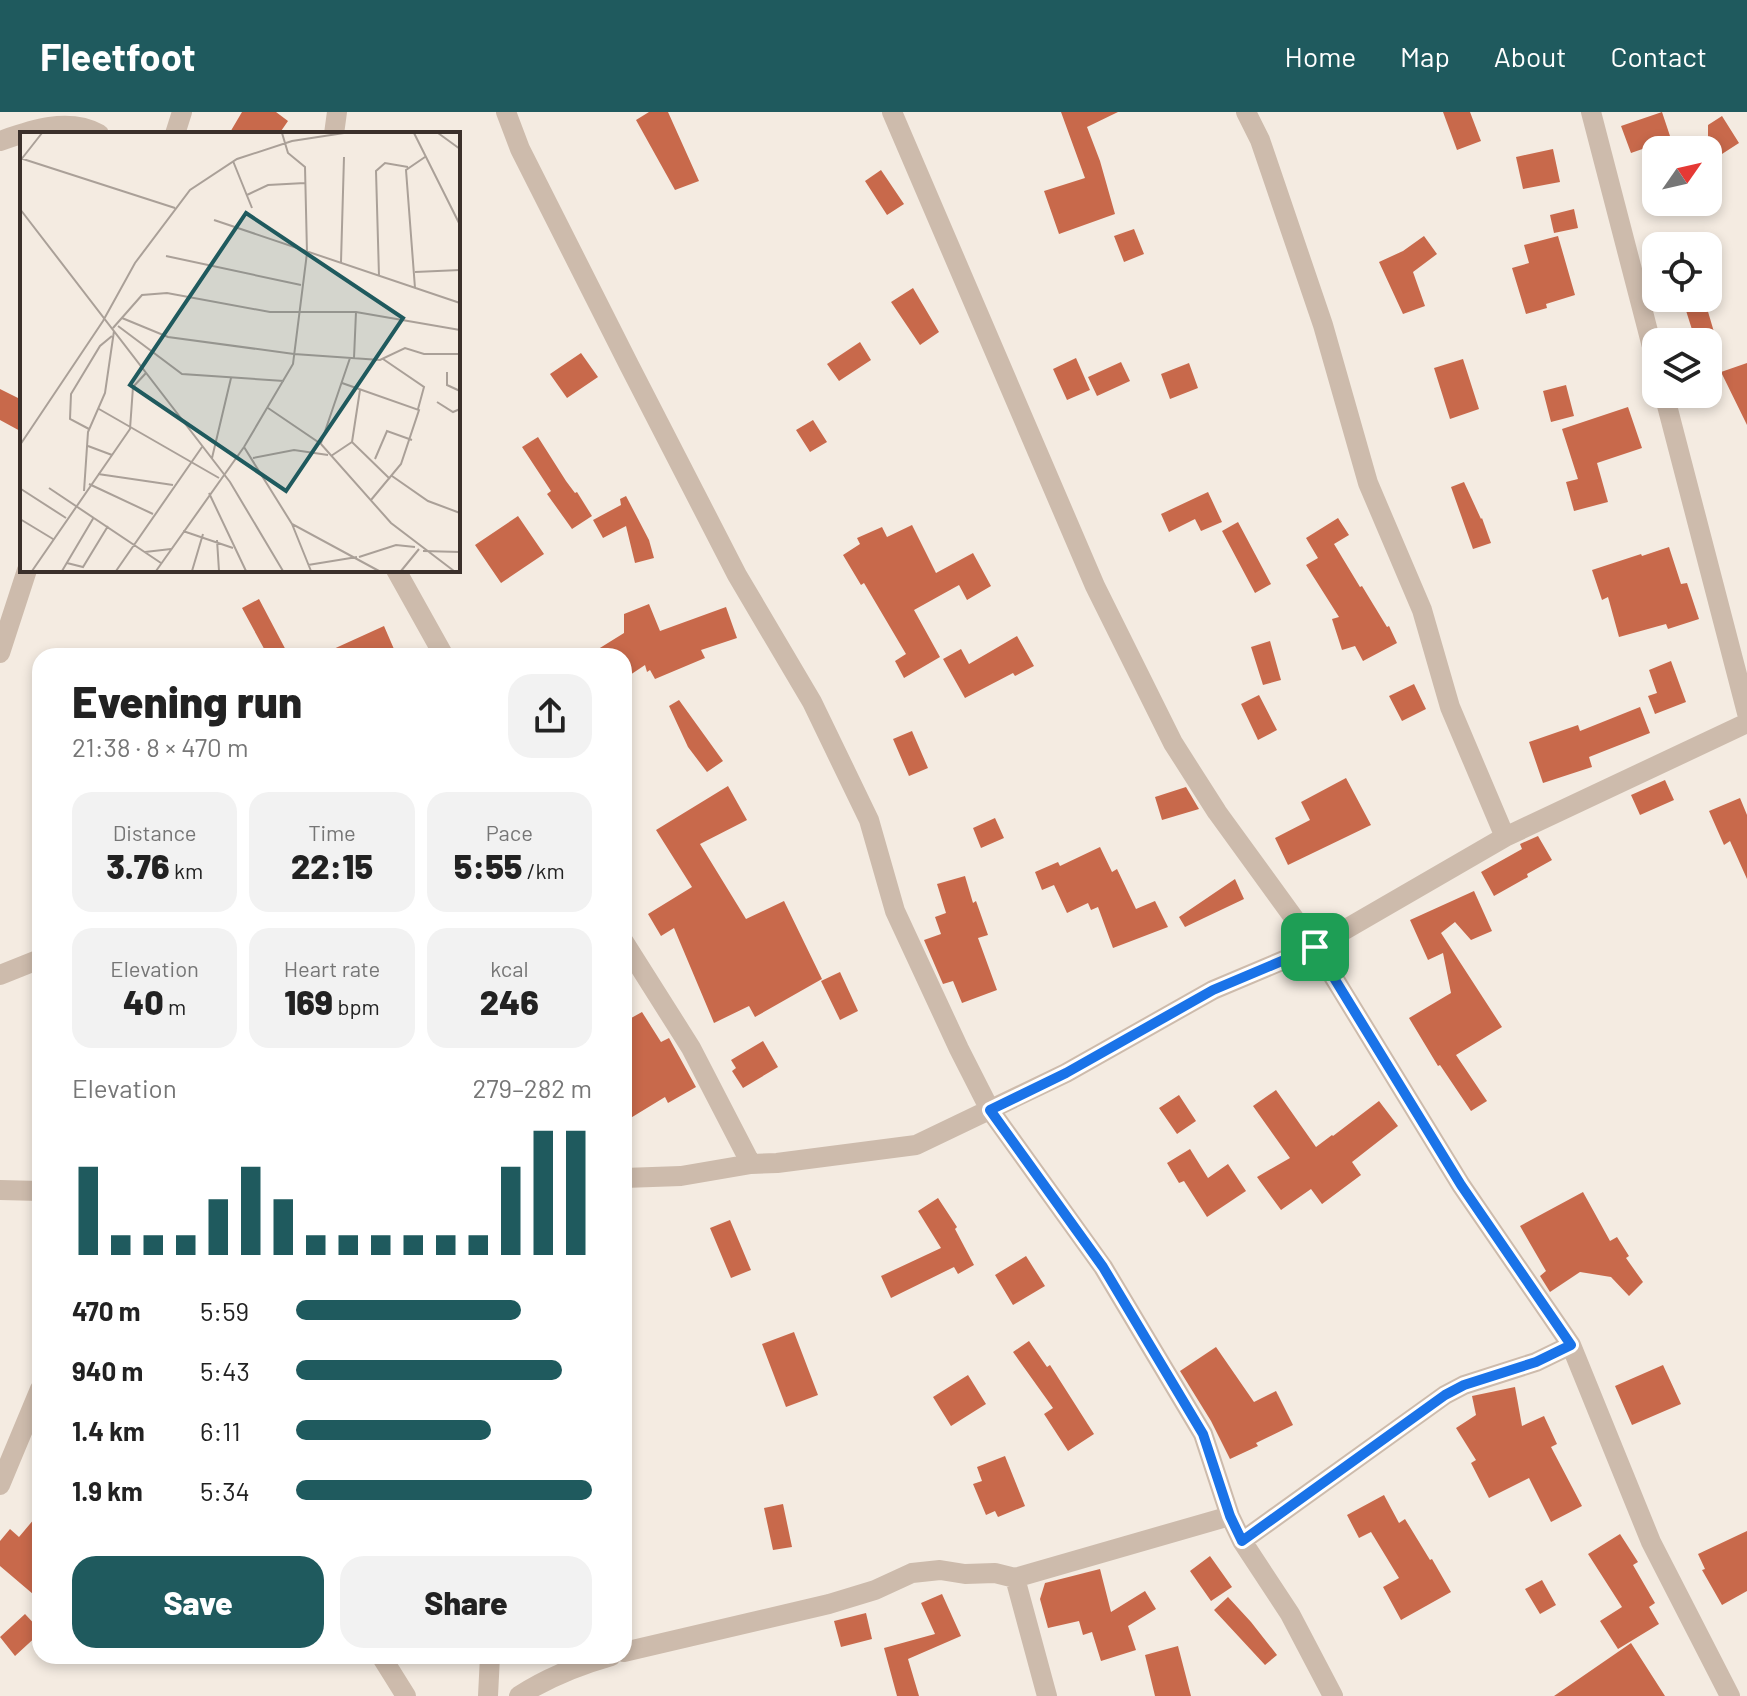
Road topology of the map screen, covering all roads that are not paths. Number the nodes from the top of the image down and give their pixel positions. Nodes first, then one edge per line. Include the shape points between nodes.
1 (182, 112) edge
2 (337, 112) edge
3 (506, 112) edge
4 (892, 112) edge
5 (1246, 112) edge
6 (1591, 112) edge
7 (28, 132) edge
8 (93, 132) edge
9 (176, 132) edge
10 (334, 132) edge
11 (20, 135) edge
12 (0, 141) edge
13 (1647, 328) edge
14 (1668, 408) edge
15 (26, 572) edge
16 (397, 572) edge
17 (440, 648) edge
18 (0, 653) edge
19 (1747, 713) edge
20 (1747, 723) edge
21 (1505, 837) junction
22 (1315, 947) junction
23 (632, 955) edge
24 (32, 962) edge
25 (0, 975) edge
26 (990, 1110) junction
27 (751, 1164) junction
28 (632, 1178) edge
29 (0, 1190) edge
30 (32, 1191) edge
31 (1571, 1345) junction
32 (32, 1408) edge
33 (0, 1485) edge
34 (1230, 1516) junction
35 (1242, 1541) junction
36 (1015, 1578) junction
37 (632, 1650) edge
38 (386, 1664) edge
39 (490, 1664) edge
40 (584, 1664) edge
41 (406, 1696) edge
42 (488, 1696) edge
43 (519, 1696) edge
44 (1047, 1696) edge
45 (1333, 1696) edge
46 (1730, 1696) edge

1 - 9 street
2 - 10 street
3 - 26 street via 737,575 812,702 869,820 895,911
4 - 22 street via 1095,586 1173,743
5 - 21 street via 1323,325 1368,483 1422,610 1450,707
6 - 13 street
7 - 8 street via 62,126
11 - 12 street
14 - 19 street
15 - 18 street
16 - 17 street
20 - 21 street
21 - 22 street
22 - 26 street via 1213,990
22 - 31 street via 1461,1185
23 - 27 street via 691,1048
24 - 25 street
26 - 27 street via 916,1145
26 - 34 street via 1103,1267 1203,1434
27 - 28 street
29 - 30 street
31 - 35 street via 1445,1395
31 - 46 street via 1651,1542
32 - 33 street
34 - 35 street
34 - 36 street
35 - 45 street via 1290,1614
36 - 37 street via 940,1570 912,1573 829,1604
36 - 44 street
38 - 41 street
39 - 42 street
40 - 43 street

